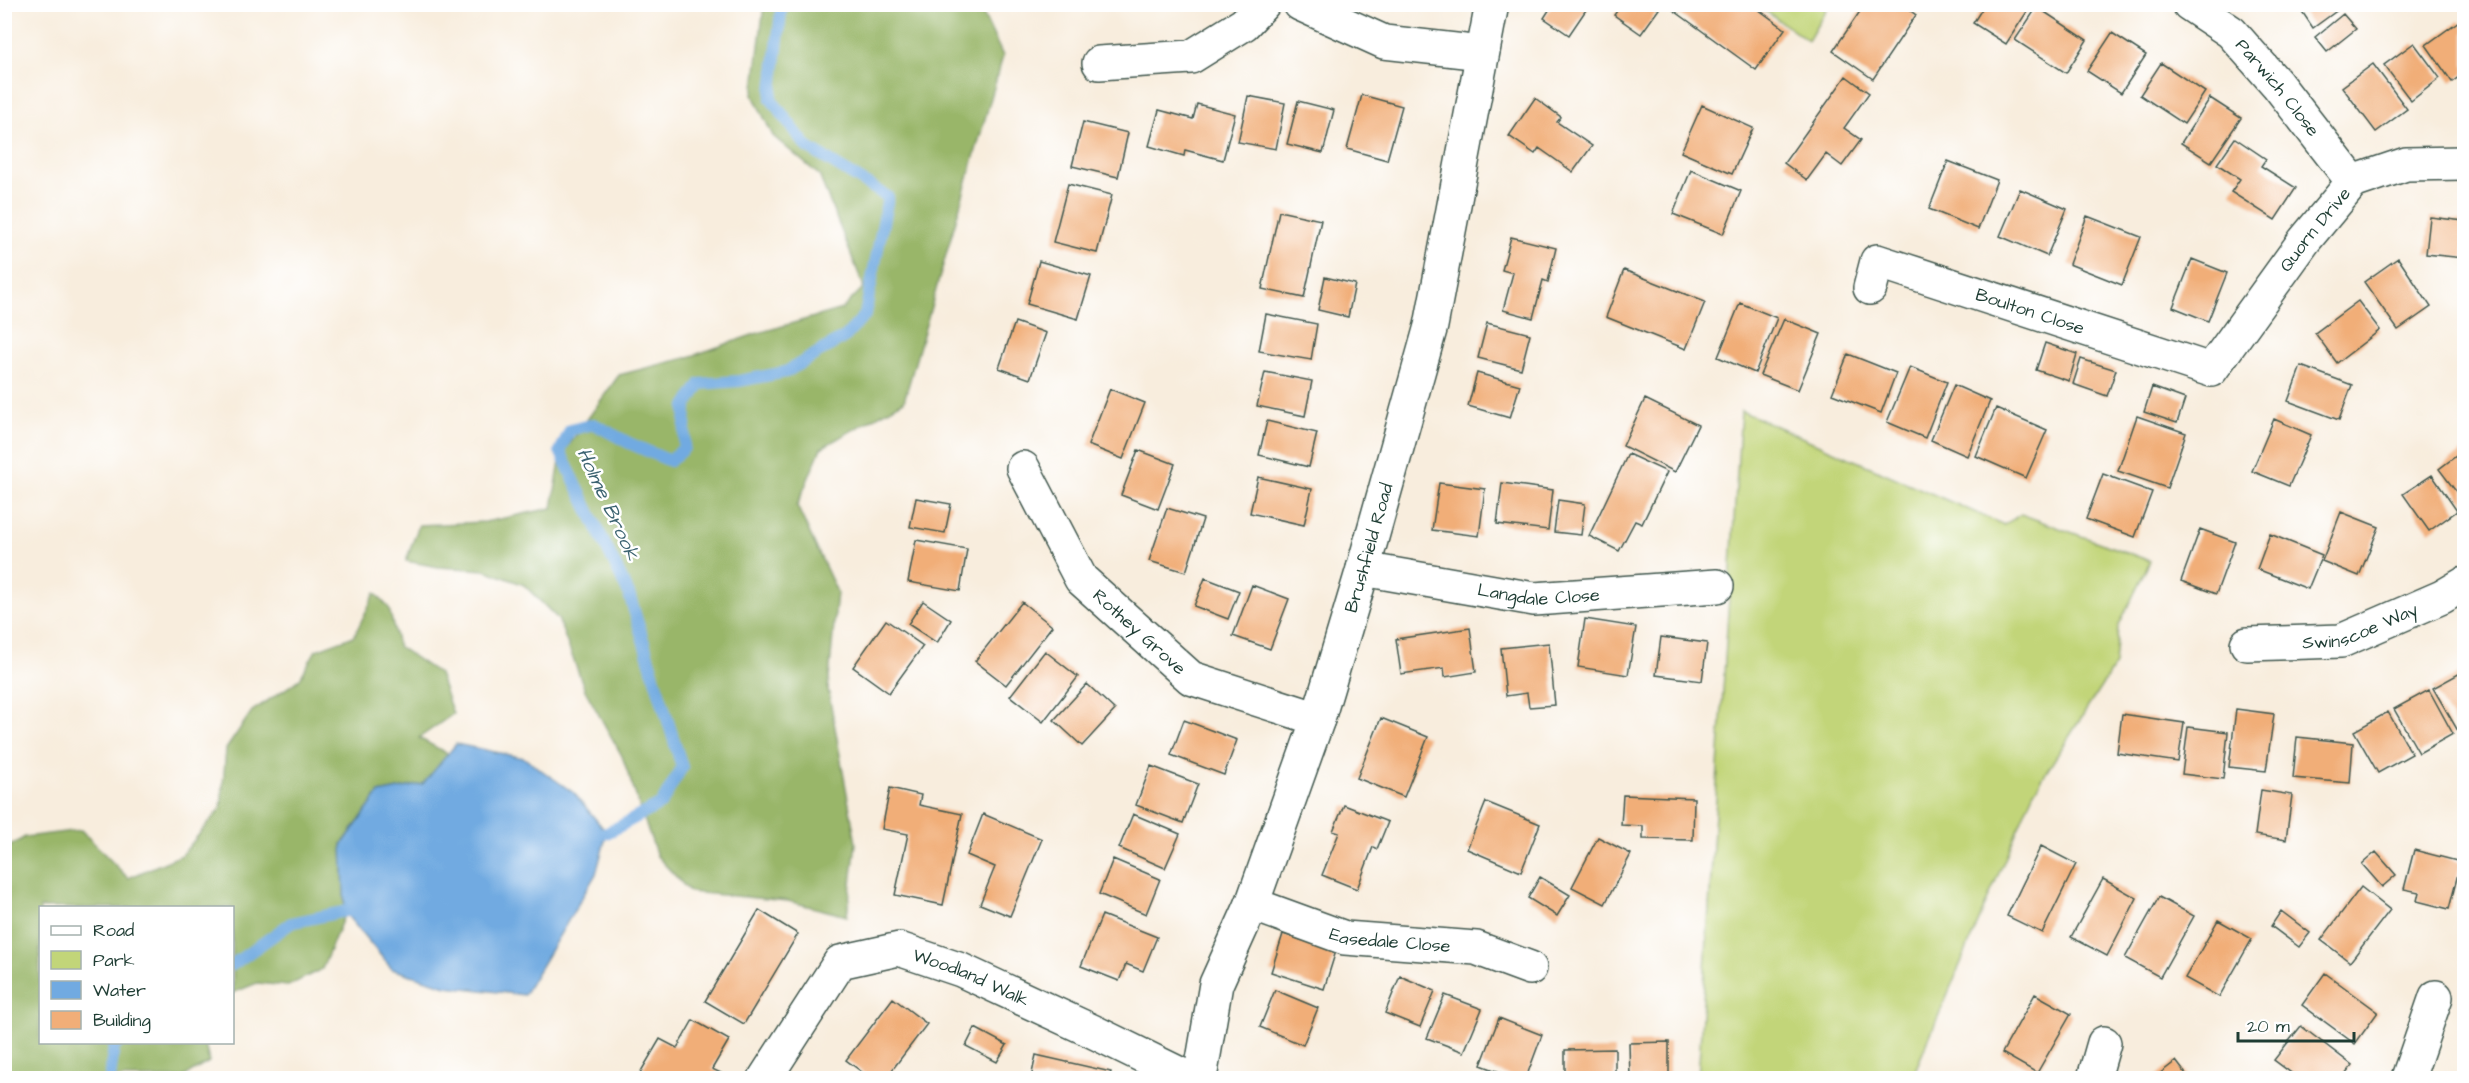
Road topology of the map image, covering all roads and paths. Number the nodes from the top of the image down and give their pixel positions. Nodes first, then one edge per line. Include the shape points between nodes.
1 (1263, 4) edge
2 (1300, 4) edge
3 (1492, 4) edge
4 (2189, 4) edge
5 (1482, 53) junction
6 (1099, 63) dead end
7 (2464, 163) edge
8 (2353, 182) junction
9 (1870, 288) dead end
10 (2211, 370) joint
11 (1023, 468) dead end
12 (1364, 570) junction
13 (2464, 584) edge
14 (1717, 586) dead end
15 (2247, 644) dead end
16 (1318, 719) junction
17 (1252, 903) junction
18 (1530, 968) dead end
19 (2436, 997) dead end
20 (2104, 1043) dead end
21 (765, 1078) edge
22 (1188, 1078) edge
23 (1200, 1078) edge
24 (2094, 1078) edge
25 (2408, 1078) edge

1 - 6 street via 1244,24 1191,57
2 - 5 street via 1384,42
3 - 5 street, Brushfield Road
4 - 8 street, Parwich Close via 2231,32
5 - 12 street, Brushfield Road via 1431,326
7 - 8 street, Quorn Drive via 2406,164
8 - 10 street, Quorn Drive via 2304,241
9 - 10 street, Boulton Close via 1878,261
11 - 16 street, Rothey Grove via 1081,579 1191,678
12 - 14 street, Langdale Close via 1534,599
12 - 16 street, Brushfield Road
13 - 15 street, Swinscoe Way via 2341,641
16 - 17 street, Brushfield Road
17 - 18 street, Easedale Close via 1345,938 1476,948
17 - 23 street, Brushfield Road via 1216,984
19 - 25 street
20 - 24 street
21 - 22 street, Woodland Walk via 840,962 899,949 961,970

